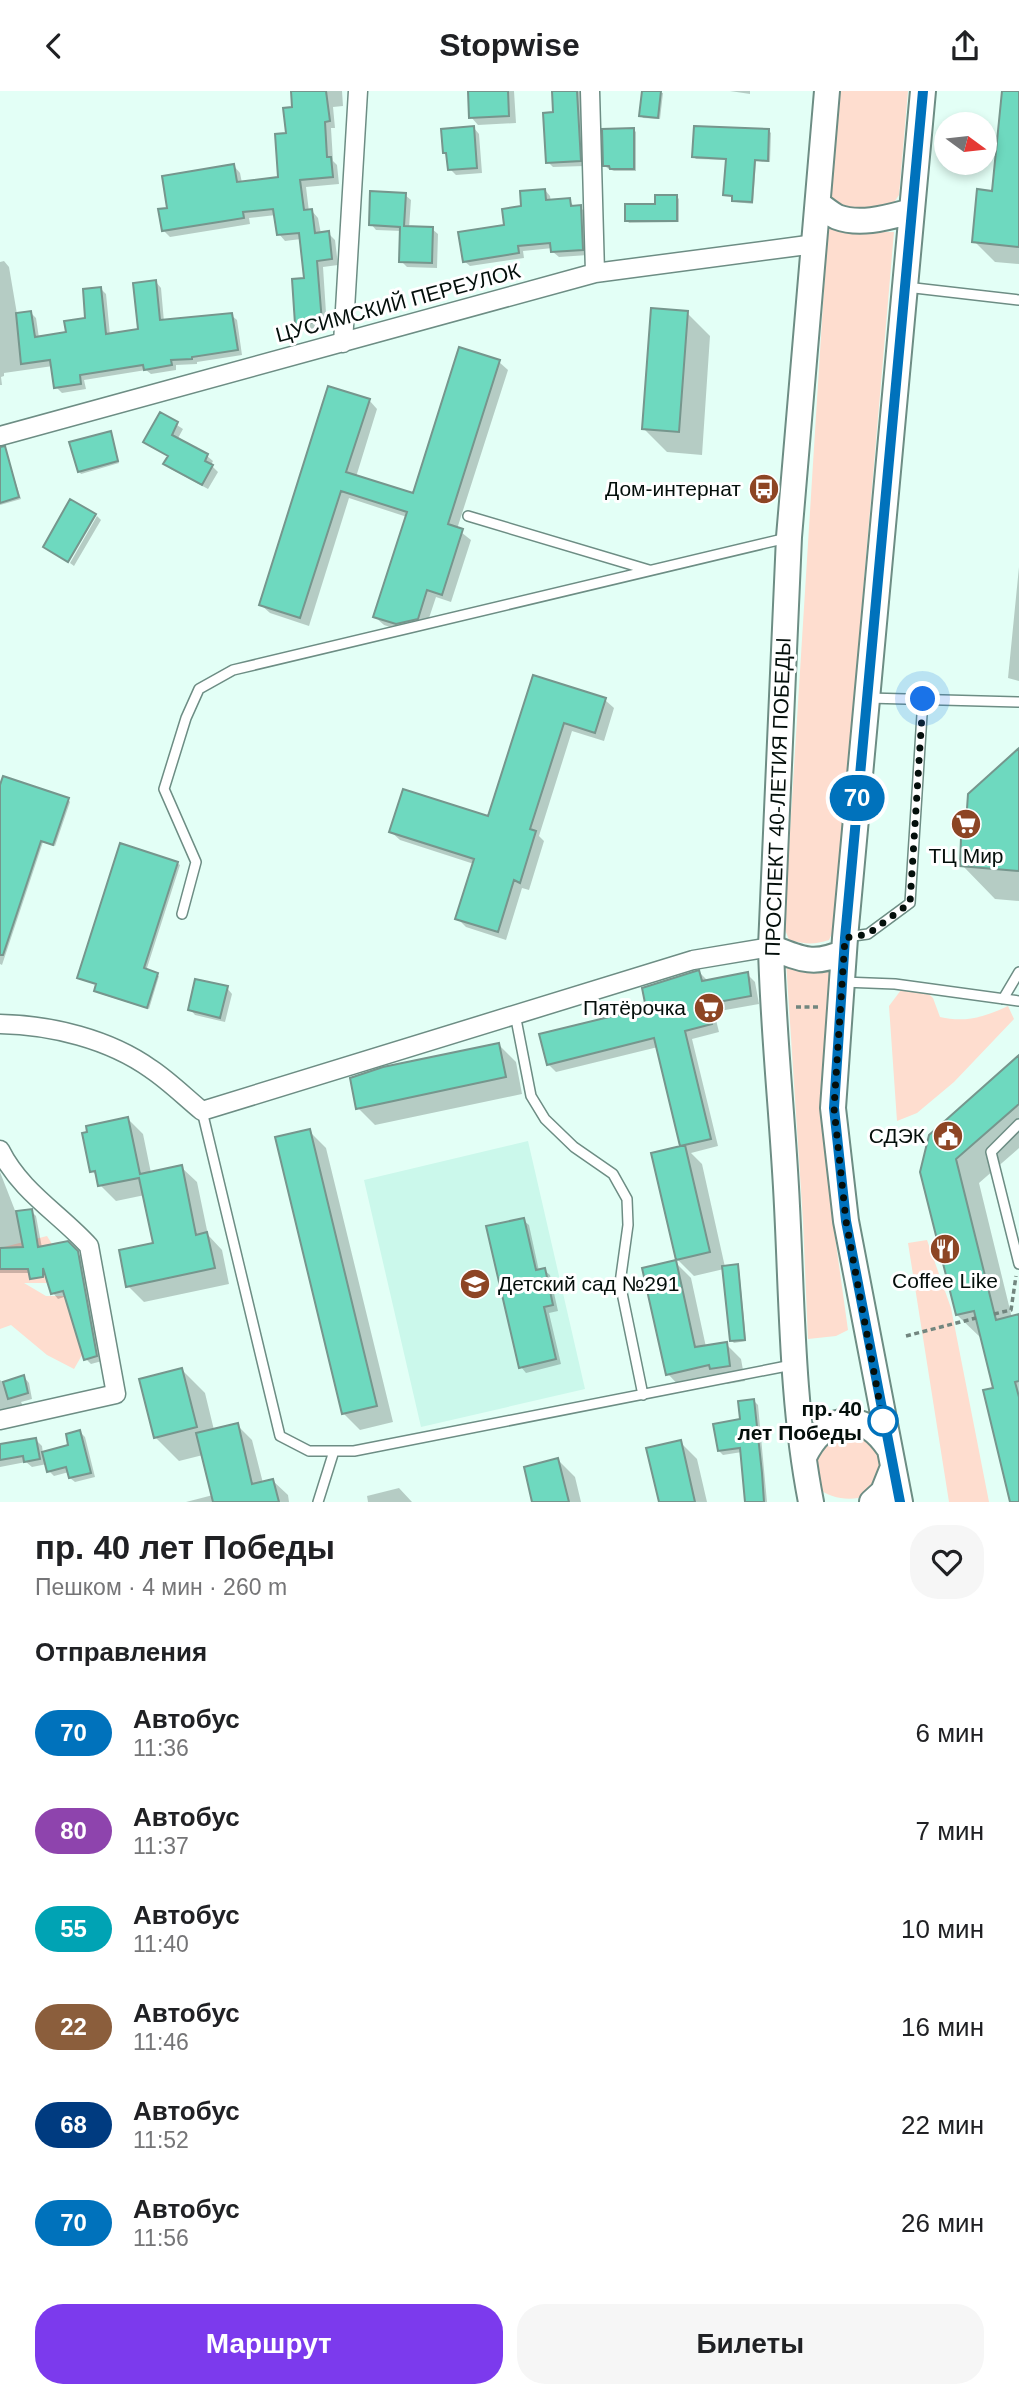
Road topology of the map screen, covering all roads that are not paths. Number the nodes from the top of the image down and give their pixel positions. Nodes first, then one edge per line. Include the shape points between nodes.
1 (358, 91) edge
2 (590, 91) edge
3 (827, 91) edge
4 (923, 91) edge
5 (818, 204) junction
6 (912, 211) junction
7 (815, 244) junction
8 (595, 273) junction
9 (905, 287) junction
10 (1019, 300) edge
11 (343, 343) junction
12 (0, 436) edge
13 (468, 516) dead end
14 (789, 537) junction
15 (651, 570) junction
16 (866, 698) junction
17 (923, 699) junction
18 (1019, 702) edge
19 (182, 914) dead end
20 (844, 945) junction
21 (771, 947) junction
22 (1019, 972) edge
23 (841, 981) junction
24 (1003, 999) junction
25 (1019, 1001) edge
26 (515, 1014) junction
27 (0, 1024) edge
28 (202, 1111) junction
29 (1019, 1124) edge
30 (0, 1150) edge
31 (1019, 1264) edge
32 (796, 1364) junction
33 (643, 1395) junction
34 (0, 1420) edge
35 (334, 1451) junction
36 (804, 1457) junction
37 (891, 1458) junction
38 (809, 1493) edge
39 (318, 1502) edge
40 (825, 1502) edge
41 (872, 1502) edge
42 (900, 1502) edge

1 - 11 street
2 - 8 street
3 - 5 main road, ПРОСПЕКТ 40-ЛЕТИЯ ПОБЕДЫ
4 - 6 main road
5 - 6 main road via 838,217 861,220
5 - 7 main road, ПРОСПЕКТ 40-ЛЕТИЯ ПОБЕДЫ
6 - 9 main road
7 - 8 street, ЦУСИМСКИЙ ПЕРЕУЛОК
7 - 14 main road, ПРОСПЕКТ 40-ЛЕТИЯ ПОБЕДЫ
8 - 11 street, ЦУСИМСКИЙ ПЕРЕУЛОК
9 - 10 lane
9 - 16 main road
11 - 12 street, ЦУСИМСКИЙ ПЕРЕУЛОК
13 - 15 lane
14 - 15 lane
14 - 21 main road, ПРОСПЕКТ 40-ЛЕТИЯ ПОБЕДЫ
15 - 19 lane via 233,670 199,689 164,789 196,862
16 - 17 lane
16 - 20 main road
17 - 18 lane
17 - 20 lane via 910,903 868,934
20 - 21 main road via 825,960 796,957
20 - 23 main road
21 - 26 street via 693,960
21 - 32 main road, ПРОСПЕКТ 40-ЛЕТИЯ ПОБЕДЫ
22 - 24 lane
23 - 24 lane
23 - 37 main road via 834,1108 839,1158 846,1221
24 - 25 lane
26 - 28 street
26 - 33 lane via 531,1096 545,1119 574,1147 613,1174 627,1199 620,1283
27 - 28 street via 69,1033 121,1052 150,1068
28 - 35 lane via 280,1436 309,1451
29 - 31 lane via 991,1152
30 - 34 street via 36,1198 89,1246 116,1394
32 - 33 lane
32 - 36 main road, ПРОСПЕКТ 40-ЛЕТИЯ ПОБЕДЫ
33 - 35 lane via 354,1451
35 - 39 lane
36 - 37 main road via 816,1435 843,1422 874,1430
36 - 38 main road, ПРОСПЕКТ 40-ЛЕТИЯ ПОБЕДЫ
37 - 41 main road via 883,1492
37 - 42 main road
38 - 40 main road

